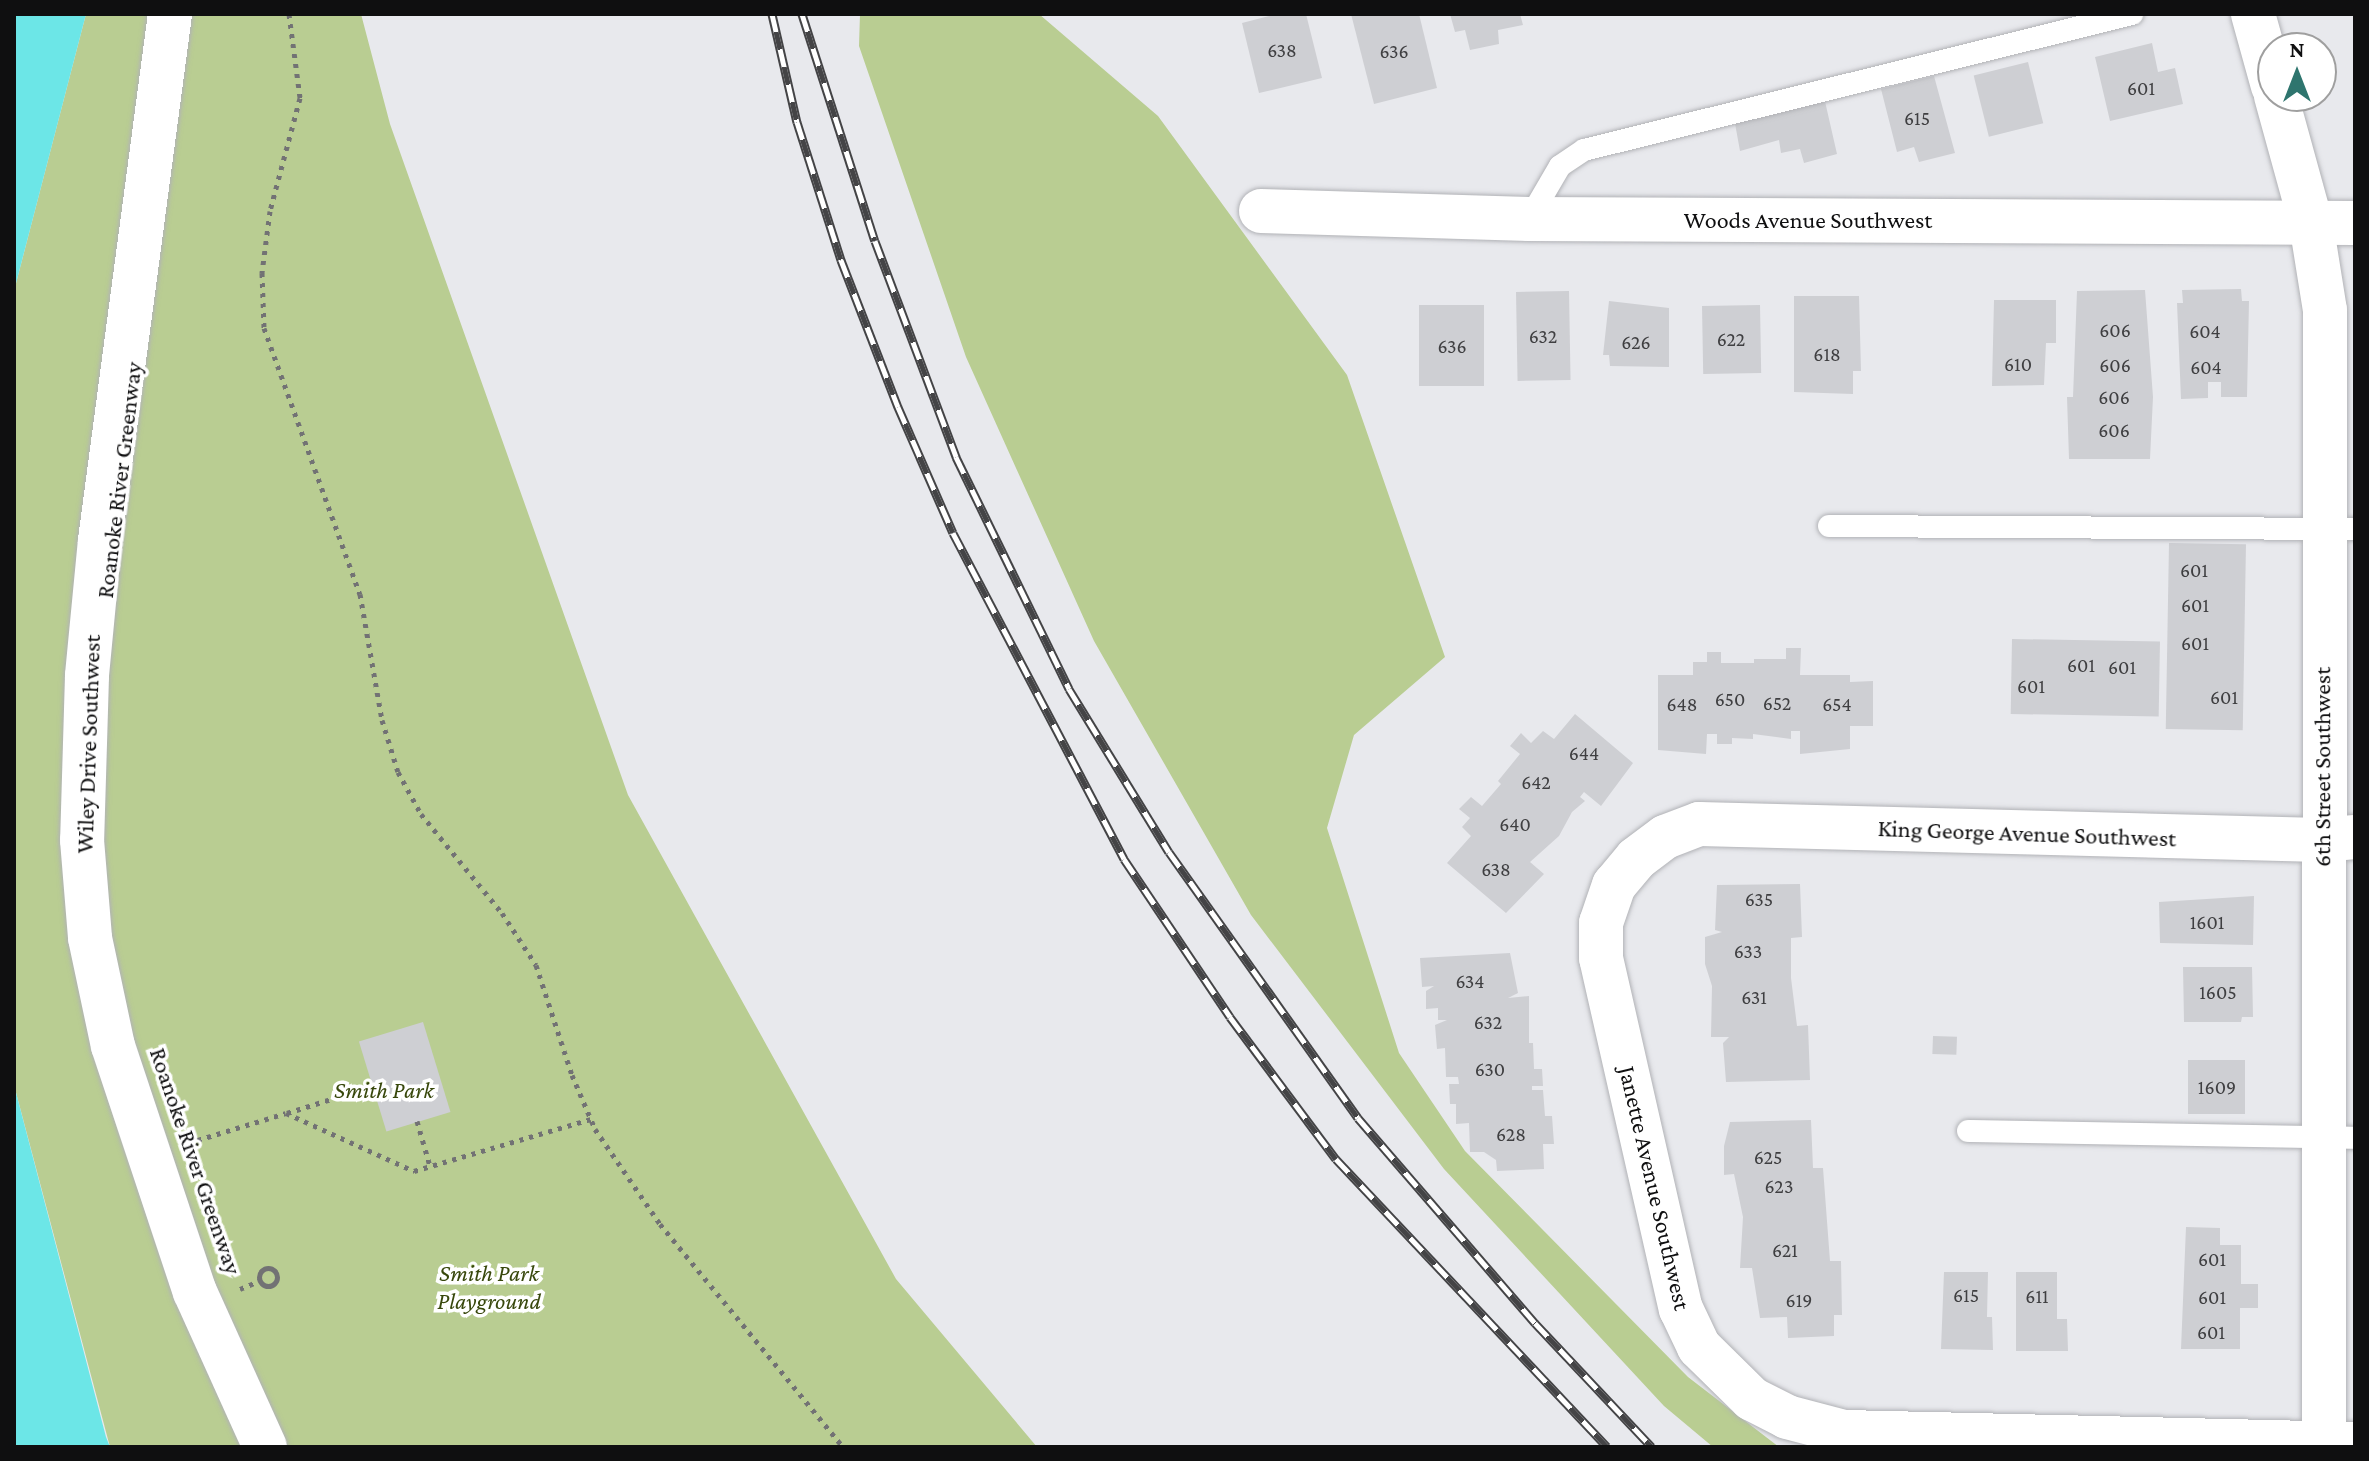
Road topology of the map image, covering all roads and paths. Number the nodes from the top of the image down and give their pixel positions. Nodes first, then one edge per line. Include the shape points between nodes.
1 (170, 14) edge
2 (289, 14) edge
3 (2132, 14) edge
4 (2280, 112) edge
5 (1261, 211) dead end
6 (1529, 219) junction
7 (2311, 223) junction
8 (2355, 223) edge
9 (1829, 526) dead end
10 (2339, 529) edge
11 (1699, 824) joint
12 (2338, 838) edge
13 (372, 1086) dead end
14 (286, 1113) junction
15 (591, 1119) junction
16 (417, 1121) dead end
17 (1968, 1131) dead end
18 (2339, 1138) edge
19 (147, 1156) junction
20 (430, 1166) junction
21 (2334, 1445) edge
22 (265, 1447) edge
23 (843, 1447) edge

1 - 19 street, Wiley Drive Southwest via 100,540 87,676 82,840 90,938 113,1046
2 - 15 path via 300,98 270,211 262,273 264,328 360,594 382,720 398,772 421,814 502,913 536,965
3 - 6 lane via 1584,150 1560,166
4 - 7 street, 6th Street Southwest
5 - 6 street, Woods Avenue Southwest
6 - 7 street, Woods Avenue Southwest
7 - 8 street, Woods Avenue Southwest
7 - 10 street, 6th Street Southwest via 2325,310
9 - 10 lane
10 - 12 street, 6th Street Southwest
11 - 12 street, King George Avenue Southwest
11 - 21 street, Janette Avenue Southwest via 1665,837 1614,885 1601,923 1601,958 1681,1309 1699,1347 1725,1377 1787,1417 1844,1432
12 - 18 street, 6th Street Southwest
13 - 14 path
14 - 19 path
14 - 20 path via 414,1171
15 - 20 path
15 - 23 path via 660,1224
16 - 20 path
17 - 18 lane
18 - 21 street, 6th Street Southwest
19 - 22 street, Wiley Drive Southwest via 195,1292

